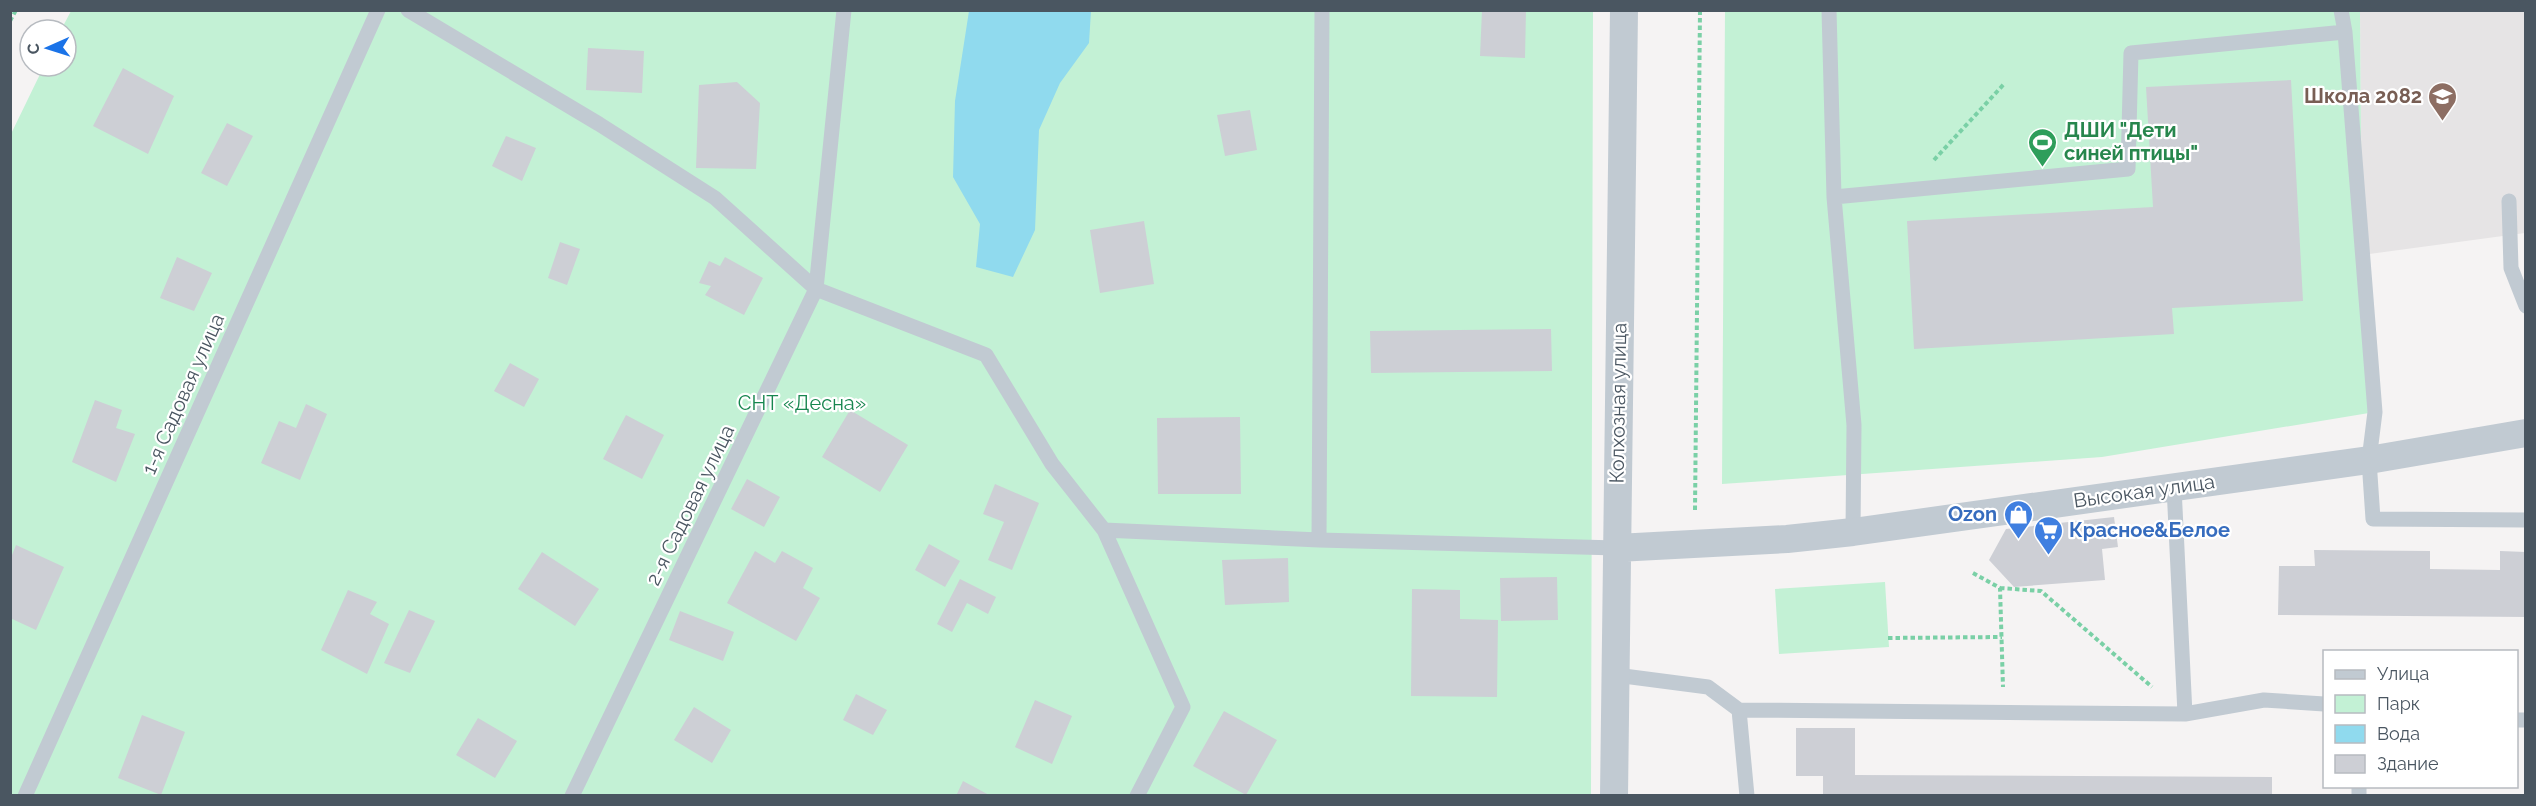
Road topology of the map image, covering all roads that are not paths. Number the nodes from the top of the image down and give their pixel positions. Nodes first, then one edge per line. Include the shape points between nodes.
1 (378, 10) edge
2 (408, 10) edge
3 (844, 10) edge
4 (1322, 10) edge
5 (1624, 10) edge
6 (1829, 10) edge
7 (2341, 10) edge
8 (2344, 32) junction
9 (1834, 197) junction
10 (2509, 201) dead end
11 (816, 289) junction
12 (2526, 306) edge
13 (2526, 433) edge
14 (2369, 460) junction
15 (2174, 487) junction
16 (2526, 520) edge
17 (1104, 530) junction
18 (1853, 532) junction
19 (1319, 540) junction
20 (1617, 548) junction
21 (1616, 675) junction
22 (2323, 704) edge
23 (1739, 710) junction
24 (2185, 714) junction
25 (25, 795) edge
26 (572, 795) edge
27 (1137, 795) edge
28 (1614, 795) edge
29 (1747, 795) edge

1 - 25 lane, 1-я Садовая улица
2 - 11 lane via 715,198
3 - 11 lane, 2-я Садовая улица
4 - 19 lane
5 - 20 street, Колхозная улица
6 - 9 lane
7 - 8 lane
8 - 9 lane via 2132,53 2128,169
8 - 14 lane via 2375,412
9 - 18 lane via 1854,425
10 - 12 lane via 2511,268
11 - 17 lane via 986,355 1052,465
11 - 26 lane, 2-я Садовая улица
13 - 14 street, Высокая улица
14 - 15 street, Высокая улица
14 - 16 lane via 2373,519
15 - 18 street, Высокая улица
15 - 24 lane
17 - 19 lane
17 - 27 lane via 1183,707
18 - 20 street, Высокая улица
19 - 20 lane
20 - 21 street, Колхозная улица
21 - 23 lane via 1708,687
21 - 28 street, Колхозная улица
22 - 24 lane via 2264,700
23 - 24 lane
23 - 29 lane

